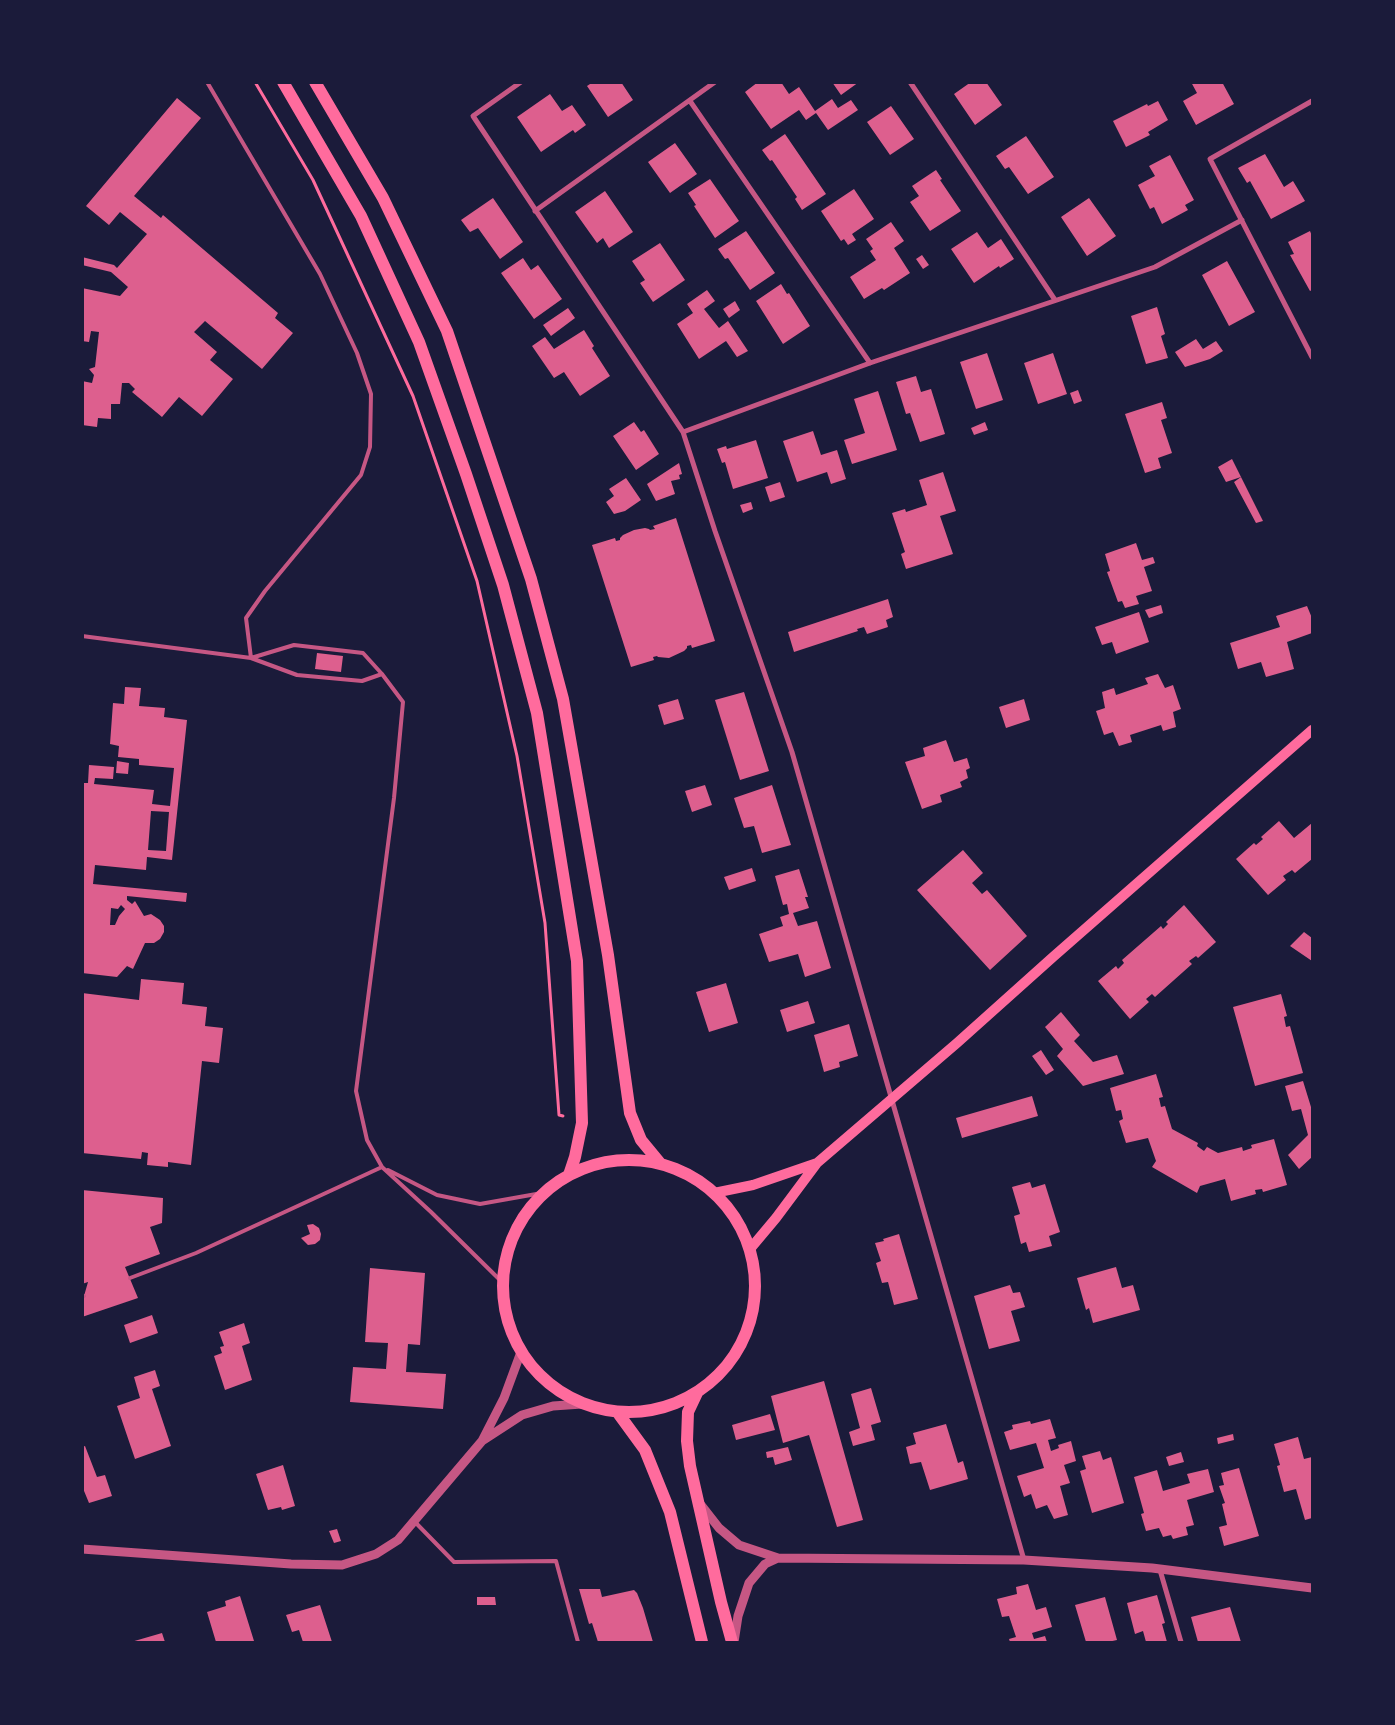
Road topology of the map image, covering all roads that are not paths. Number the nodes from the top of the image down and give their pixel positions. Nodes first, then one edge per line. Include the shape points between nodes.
1 (207, 82) edge
2 (283, 82) edge
3 (315, 82) edge
4 (521, 82) edge
5 (715, 82) edge
6 (910, 82) edge
7 (690, 100) junction
8 (1312, 101) edge
9 (535, 210) junction
10 (1242, 220) junction
11 (1055, 300) junction
12 (1312, 357) edge
13 (870, 363) junction
14 (682, 432) junction
15 (82, 636) edge
16 (251, 658) junction
17 (382, 674) junction
18 (1312, 730) edge
19 (892, 1098) junction
20 (660, 1163) junction
21 (817, 1163) junction
22 (382, 1167) junction
23 (569, 1175) junction
24 (714, 1193) junction
25 (542, 1194) junction
26 (750, 1249) junction
27 (130, 1278) dead end
28 (502, 1282) junction
29 (521, 1352) junction
30 (697, 1394) junction
31 (582, 1404) junction
32 (618, 1412) junction
33 (482, 1442) junction
34 (696, 1498) junction
35 (415, 1522) junction
36 (82, 1550) edge
37 (778, 1558) junction
38 (1024, 1560) junction
39 (1160, 1570) junction
40 (1312, 1588) edge
41 (578, 1642) edge
42 (702, 1642) edge
43 (733, 1642) edge
44 (1181, 1642) edge

1 - 16 lane via 320,274 357,354 371,394 370,447 361,475 246,618
2 - 23 main road via 361,216 419,342 503,585 537,713 577,961 582,1123
3 - 20 main road via 382,198 447,331 531,579 563,699 608,955 630,1113 641,1140
4 - 9 street via 473,116
5 - 7 street
6 - 11 street
7 - 9 street
7 - 13 street
8 - 10 street via 1210,159
9 - 14 street
10 - 11 street via 1155,267
10 - 12 street
11 - 13 street
13 - 14 street
14 - 19 street via 792,752
15 - 16 lane
16 - 17 lane via 298,675 362,680
16 - 17 lane via 294,645 363,653
17 - 22 lane via 403,702 394,798 356,1091 367,1140
18 - 19 main road
19 - 21 main road
19 - 38 street
20 - 23 main road via 629,1159 598,1163
20 - 24 main road via 689,1175
21 - 24 main road via 753,1185
21 - 26 main road
22 - 25 lane via 436,1195 480,1204
22 - 27 lane via 196,1253
22 - 28 lane
23 - 25 main road
24 - 26 main road via 736,1219
25 - 28 main road via 522,1219 508,1249
26 - 30 main road via 756,1290 748,1330 728,1366
28 - 29 main road via 507,1319
29 - 31 main road via 547,1383
29 - 33 street via 504,1398
30 - 32 main road via 673,1406 646,1412
30 - 34 main road via 688,1412 687,1441
31 - 32 main road
31 - 33 street via 553,1406 522,1416
32 - 42 main road via 645,1450 670,1512
33 - 35 street
34 - 37 street via 719,1528 739,1545
34 - 43 main road
35 - 36 street via 398,1540 376,1554 342,1565
35 - 41 lane via 454,1562 556,1561
37 - 38 street
37 - 43 street via 766,1564 748,1583
38 - 39 street
39 - 40 street
39 - 44 street

